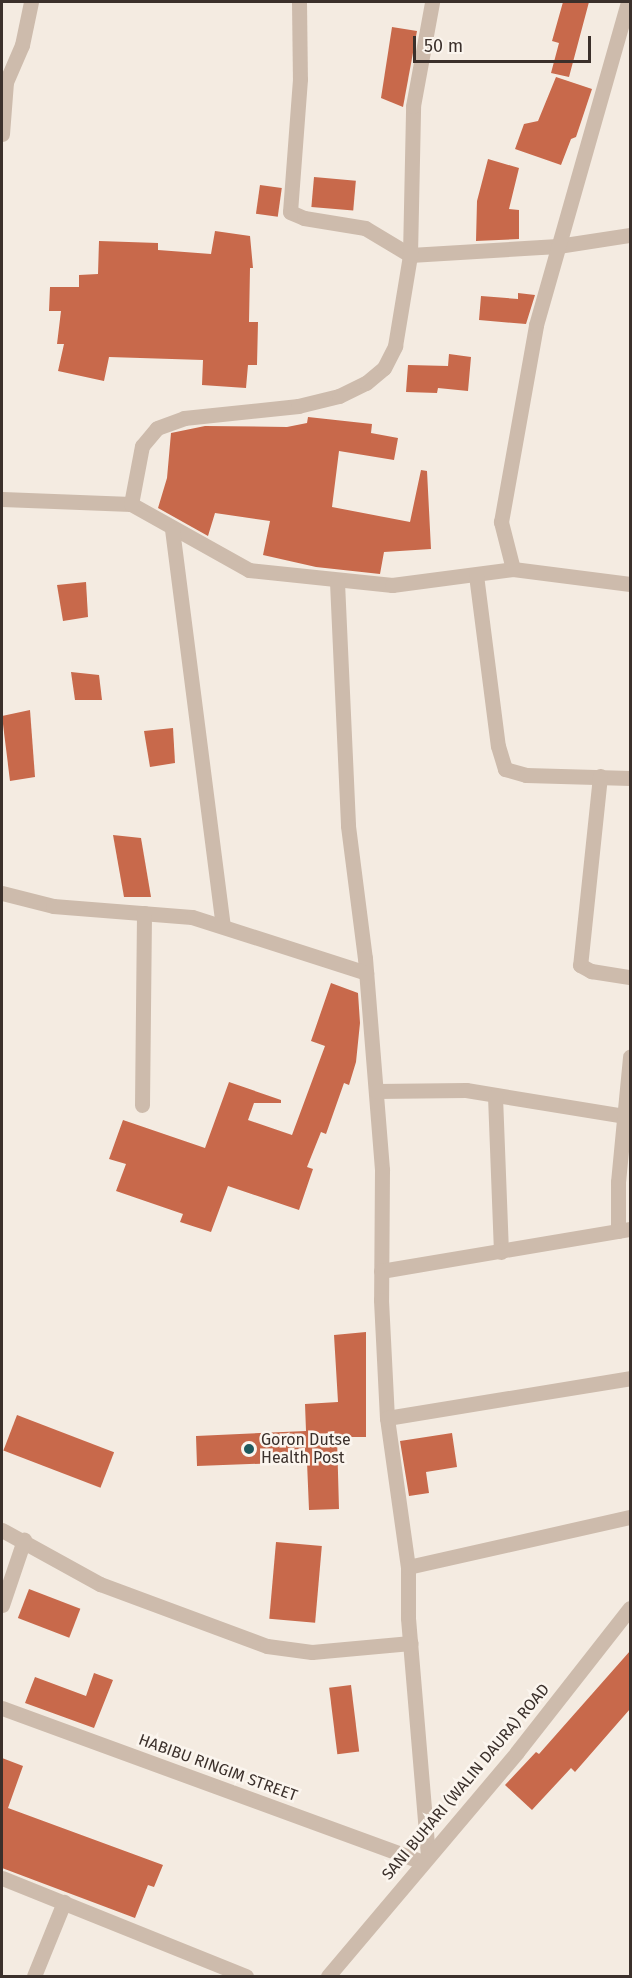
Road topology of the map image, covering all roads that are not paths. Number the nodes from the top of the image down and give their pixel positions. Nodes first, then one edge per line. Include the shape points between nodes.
1 (31, 2) edge
2 (299, 2) edge
3 (432, 2) edge
4 (628, 2) edge
5 (2, 135) edge
6 (630, 235) edge
7 (558, 246) junction
8 (410, 255) junction
9 (2, 499) edge
10 (131, 504) junction
11 (172, 529) junction
12 (513, 569) junction
13 (476, 575) junction
14 (337, 582) junction
15 (630, 584) edge
16 (600, 776) junction
17 (630, 778) edge
18 (2, 892) edge
19 (144, 913) junction
20 (223, 926) junction
21 (366, 973) junction
22 (630, 977) edge
23 (630, 1057) edge
24 (376, 1091) junction
25 (495, 1096) junction
26 (142, 1106) dead end
27 (624, 1116) junction
28 (624, 1230) edge
29 (501, 1252) junction
30 (381, 1271) junction
31 (630, 1378) edge
32 (387, 1418) junction
33 (630, 1517) edge
34 (2, 1530) edge
35 (24, 1540) junction
36 (408, 1567) junction
37 (2, 1605) edge
38 (630, 1608) edge
39 (411, 1643) junction
40 (2, 1708) edge
41 (425, 1859) junction
42 (2, 1878) edge
43 (64, 1902) junction
44 (34, 1977) edge
45 (246, 1977) edge
46 (328, 1977) edge

1 - 5 street via 22,45 6,82
2 - 8 street via 300,80 290,212 365,228
3 - 8 street via 413,106
4 - 7 street
6 - 7 street
7 - 8 street
7 - 12 street via 536,325 501,522
8 - 10 street via 395,346 384,368 339,396 298,406 184,418 157,428 142,446
9 - 10 street
10 - 11 street
11 - 14 street via 249,570
11 - 20 street
12 - 13 street
12 - 15 street
13 - 14 street via 392,585
13 - 16 street via 498,746 505,769 526,776
14 - 21 street via 348,826
16 - 17 street
16 - 22 street via 580,965 591,971
18 - 19 street via 53,906
19 - 20 street via 192,917
19 - 26 street
20 - 21 street
21 - 24 street
23 - 27 street
24 - 25 street via 466,1090
24 - 30 street via 382,1170
25 - 27 street
25 - 29 street
27 - 28 street
28 - 29 street
29 - 30 street
30 - 32 street
31 - 32 street
32 - 36 street
33 - 36 street
34 - 35 street
35 - 37 street
35 - 39 street via 100,1584 267,1646 312,1653
36 - 39 street
38 - 41 street, SANI BUHARI (WALIN DAURA) ROAD via 517,1752
39 - 41 street
40 - 41 street, HABIBU RINGIM STREET
41 - 46 street, SANI BUHARI (WALIN DAURA) ROAD
42 - 43 street
43 - 44 street
43 - 45 street

